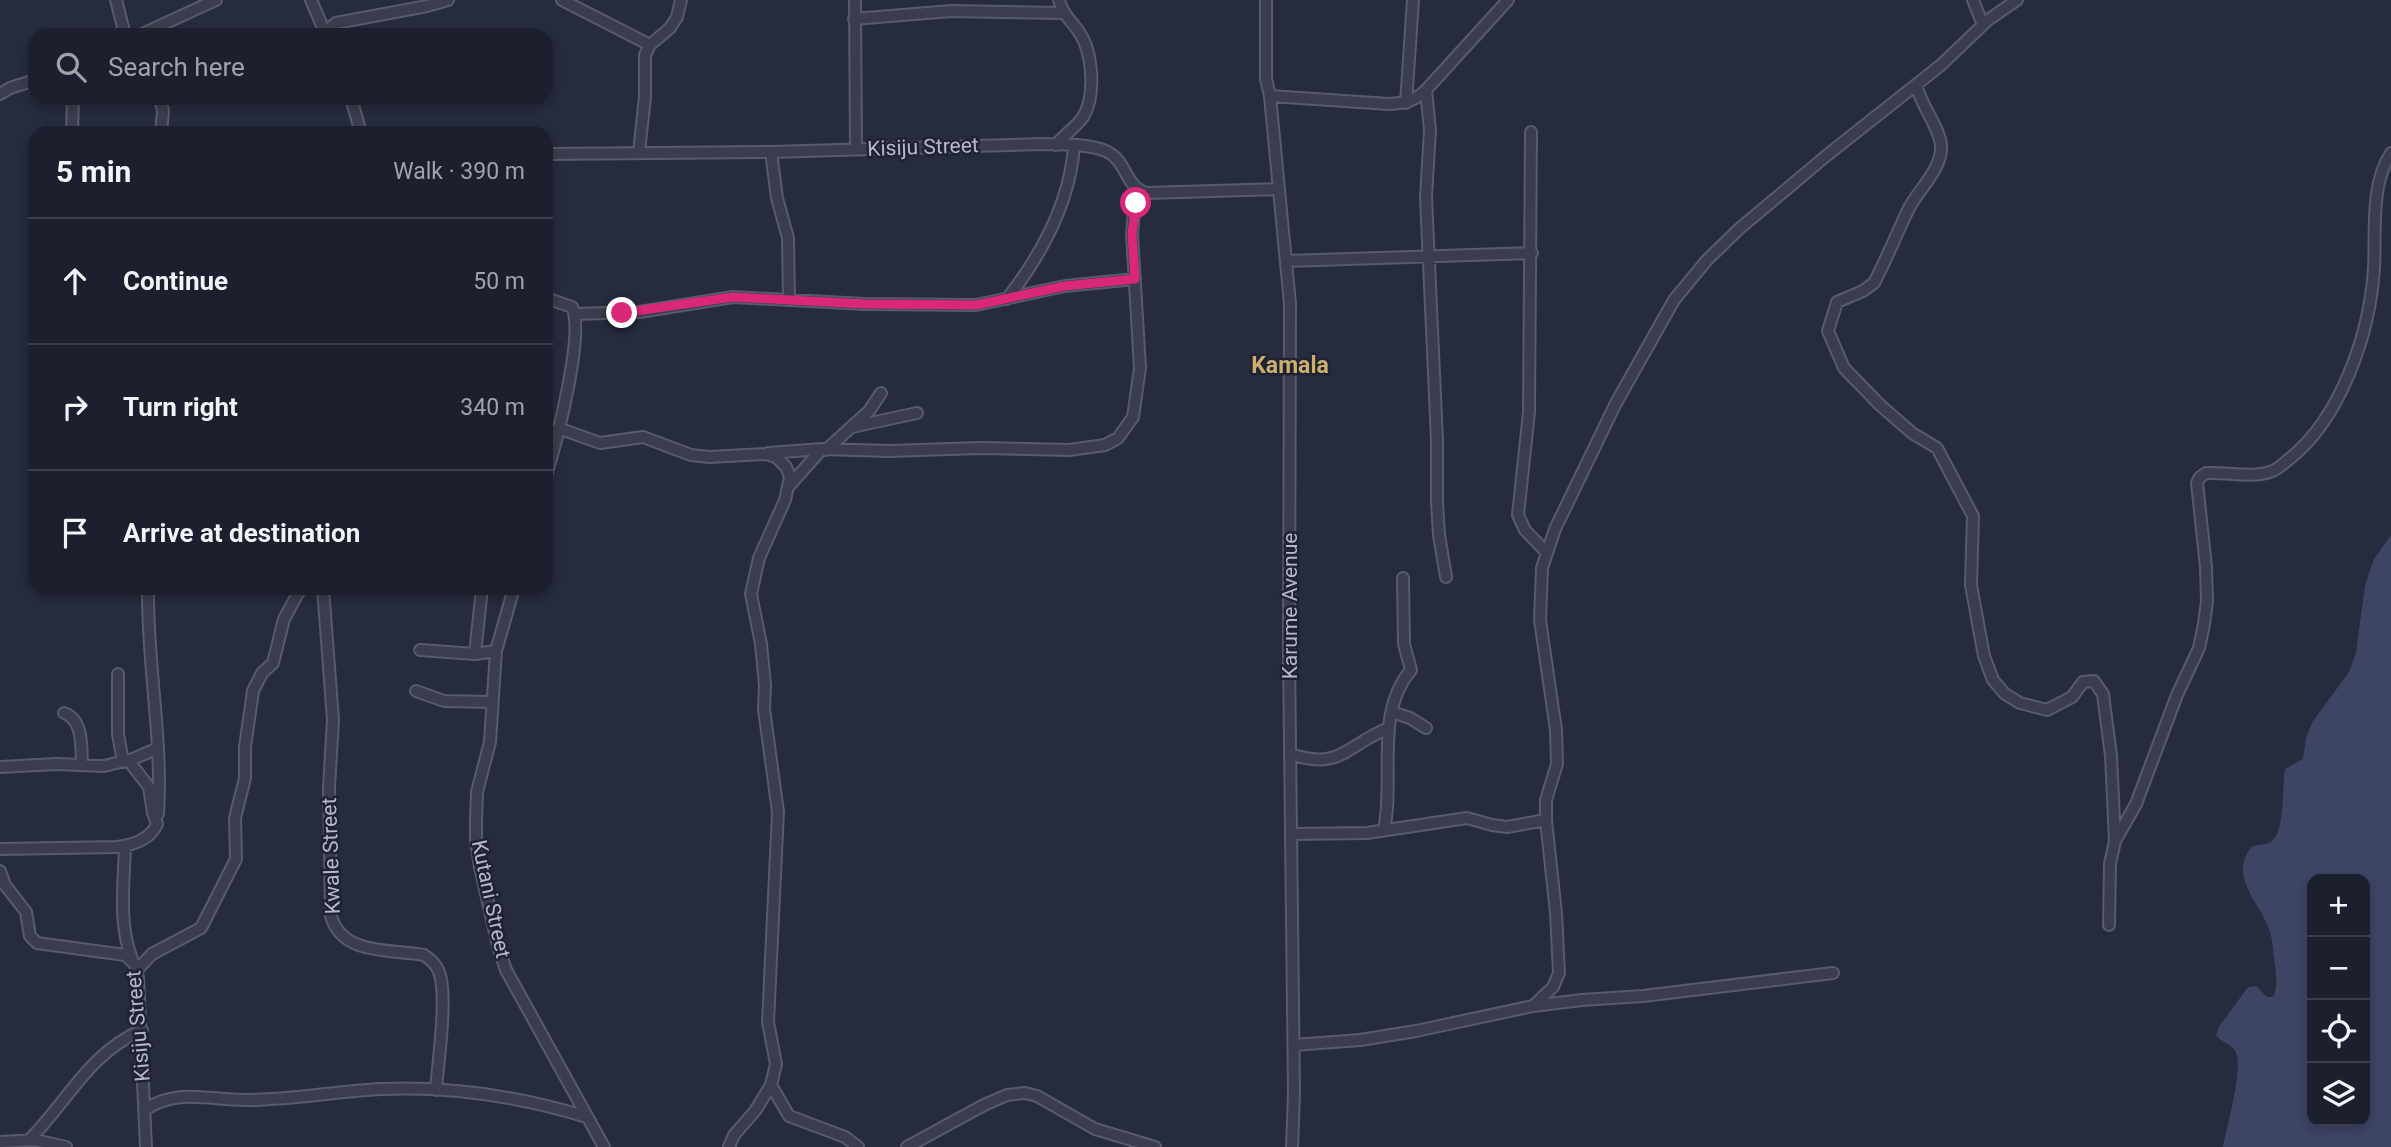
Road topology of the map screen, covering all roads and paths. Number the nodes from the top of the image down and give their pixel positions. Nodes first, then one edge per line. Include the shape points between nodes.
1 (117, 0) edge
2 (448, 0) edge
3 (562, 0) edge
4 (681, 0) edge
5 (855, 0) edge
6 (1059, 0) edge
7 (1266, 0) edge
8 (1412, 0) edge
9 (1508, 0) edge
10 (1973, 0) edge
11 (2017, 0) edge
12 (213, 1) edge
13 (312, 1) edge
14 (958, 5) edge
15 (1063, 13) junction
16 (854, 19) junction
17 (336, 23) junction
18 (1983, 25) junction
19 (123, 28) edge
20 (158, 28) edge
21 (323, 28) edge
22 (331, 28) edge
23 (650, 45) junction
24 (28, 82) edge
25 (1916, 85) junction
26 (1426, 90) junction
27 (0, 94) edge
28 (1270, 96) junction
29 (1406, 103) junction
30 (73, 105) edge
31 (162, 105) edge
32 (353, 105) edge
33 (72, 126) edge
34 (162, 126) edge
35 (360, 126) edge
36 (1531, 132) dead end
37 (1056, 145) junction
38 (1074, 146) junction
39 (856, 149) junction
40 (639, 152) junction
41 (771, 152) junction
42 (2391, 153) edge
43 (553, 154) edge
44 (1279, 189) junction
45 (1140, 191) junction
46 (1532, 253) junction
47 (1430, 256) junction
48 (1286, 261) junction
49 (1135, 279) junction
50 (1007, 299) junction
51 (553, 300) edge
52 (789, 300) junction
53 (575, 314) junction
54 (881, 393) dead end
55 (917, 413) dead end
56 (852, 427) junction
57 (558, 428) junction
58 (553, 437) edge
59 (824, 449) junction
60 (761, 454) junction
61 (789, 487) junction
62 (1547, 553) junction
63 (1403, 578) dead end
64 (1446, 578) dead end
65 (148, 595) edge
66 (297, 595) edge
67 (324, 595) edge
68 (481, 595) edge
69 (512, 595) edge
70 (420, 650) dead end
71 (496, 651) junction
72 (475, 654) junction
73 (118, 674) dead end
74 (416, 691) dead end
75 (492, 702) junction
76 (1392, 712) junction
77 (64, 713) dead end
78 (1389, 728) junction
79 (1426, 729) dead end
80 (159, 748) junction
81 (1290, 754) junction
82 (126, 761) junction
83 (82, 765) junction
84 (0, 767) edge
85 (1546, 820) junction
86 (157, 824) junction
87 (1384, 830) junction
88 (1291, 834) junction
89 (2115, 841) junction
90 (125, 846) junction
91 (0, 849) edge
92 (0, 871) edge
93 (2109, 925) dead end
94 (132, 959) junction
95 (137, 970) junction
96 (1833, 973) dead end
97 (1533, 1006) junction
98 (142, 1030) junction
99 (1294, 1045) junction
100 (771, 1085) junction
101 (436, 1090) junction
102 (145, 1110) junction
103 (587, 1116) junction
104 (29, 1140) junction
105 (0, 1142) edge
106 (66, 1147) edge
107 (146, 1147) edge
108 (604, 1147) edge
109 (729, 1147) edge
110 (858, 1147) edge
111 (908, 1147) edge
112 (1154, 1147) edge
113 (1293, 1147) edge

1 - 19 street
2 - 17 street
3 - 23 street
4 - 23 street via 670,28
5 - 16 street
6 - 15 street
7 - 28 street, Karume Avenue
8 - 29 street
9 - 26 street
10 - 18 street
11 - 18 street
12 - 20 street
13 - 17 street
13 - 21 street
14 - 15 street
14 - 16 street
15 - 37 street via 1087,49 1091,82 1087,108
16 - 39 street
17 - 22 street
18 - 25 street
23 - 40 street via 645,55
24 - 27 street
25 - 62 street via 1739,229 1674,300 1616,403
25 - 89 street via 1938,133 1940,159 1913,201 1874,283 1837,302 1828,331 1844,368 1912,433 1937,448 1973,516 1971,585 1993,680 2020,703 2048,710 2072,697 2083,682 2094,681 2103,694
26 - 29 street
26 - 47 street
28 - 29 street
28 - 44 street, Karume Avenue
30 - 33 street
31 - 34 street
32 - 35 street
36 - 46 street
37 - 38 street, Kisiju Street
37 - 39 street, Kisiju Street
38 - 45 street, Kisiju Street via 1113,155
38 - 50 street via 1070,181 1059,212 1033,263
39 - 41 street, Kisiju Street
40 - 41 street, Kisiju Street
40 - 43 street, Kisiju Street
41 - 52 street via 788,238
42 - 89 street via 2378,186 2367,320 2353,363 2328,413 2305,446 2277,469 2251,474 2206,473 2197,483 2207,601 2199,648 2136,804
44 - 45 street
44 - 48 street, Karume Avenue
45 - 49 street via 1132,234
46 - 47 street
46 - 62 street via 1530,412 1518,515 1525,530
47 - 48 street
47 - 64 street via 1438,534
48 - 81 street, Karume Avenue via 1290,304
49 - 50 street via 1065,286
49 - 59 street via 1140,368 1133,416 1118,438 1105,445 1069,450
50 - 52 street via 976,305
51 - 53 street via 572,307
52 - 53 street via 733,297 639,312
53 - 57 street via 571,366
54 - 56 street
55 - 56 street
56 - 59 street
57 - 58 street
57 - 60 street via 600,443 643,437 691,455
59 - 60 street
59 - 61 street
60 - 61 street via 776,457 786,467
61 - 100 street via 759,558 751,594 778,812 768,1023 776,1056
62 - 85 street via 1540,620 1555,708 1557,764 1546,800
63 - 76 street via 1404,644 1411,670 1402,680
65 - 80 street
66 - 95 street via 285,619 273,663 253,691 246,778 235,818 236,859 201,929 152,954
67 - 101 street, Kwale Street via 333,720 331,916 334,927 352,943 424,955 439,970 442,1007
68 - 72 street
69 - 71 street, Kutani Street
70 - 72 street
71 - 72 street
71 - 75 street, Kutani Street
73 - 82 street via 118,734
74 - 75 street via 444,701
75 - 103 street, Kutani Street via 490,743 477,792 476,820 488,903 506,970
76 - 78 street
76 - 79 street
77 - 83 street via 77,726
78 - 81 street via 1336,758 1309,760
78 - 87 street
80 - 82 street
80 - 86 street
81 - 88 street, Karume Avenue
82 - 83 street
82 - 86 street via 149,787
83 - 84 street
85 - 87 street via 1507,827 1467,818
85 - 97 street via 1559,973 1553,987
86 - 90 street via 149,836
87 - 88 street
88 - 99 street, Karume Avenue
89 - 93 street
90 - 91 street
90 - 94 street via 124,927
92 - 94 street, Kisiju Street via 26,912 30,936 37,943
94 - 95 street, Kisiju Street
95 - 98 street, Kisiju Street
96 - 97 street
97 - 99 street via 1360,1040
98 - 102 street, Kisiju Street
98 - 104 street via 113,1045 93,1063
99 - 113 street, Karume Avenue
100 - 109 street
100 - 110 street via 789,1116 845,1137
101 - 102 street via 382,1089 250,1100 179,1097 158,1101
101 - 103 street via 538,1102
102 - 107 street, Kisiju Street
103 - 108 street, Kutani Street
104 - 105 street
104 - 106 street
111 - 112 street via 984,1105 1025,1093 1095,1129

